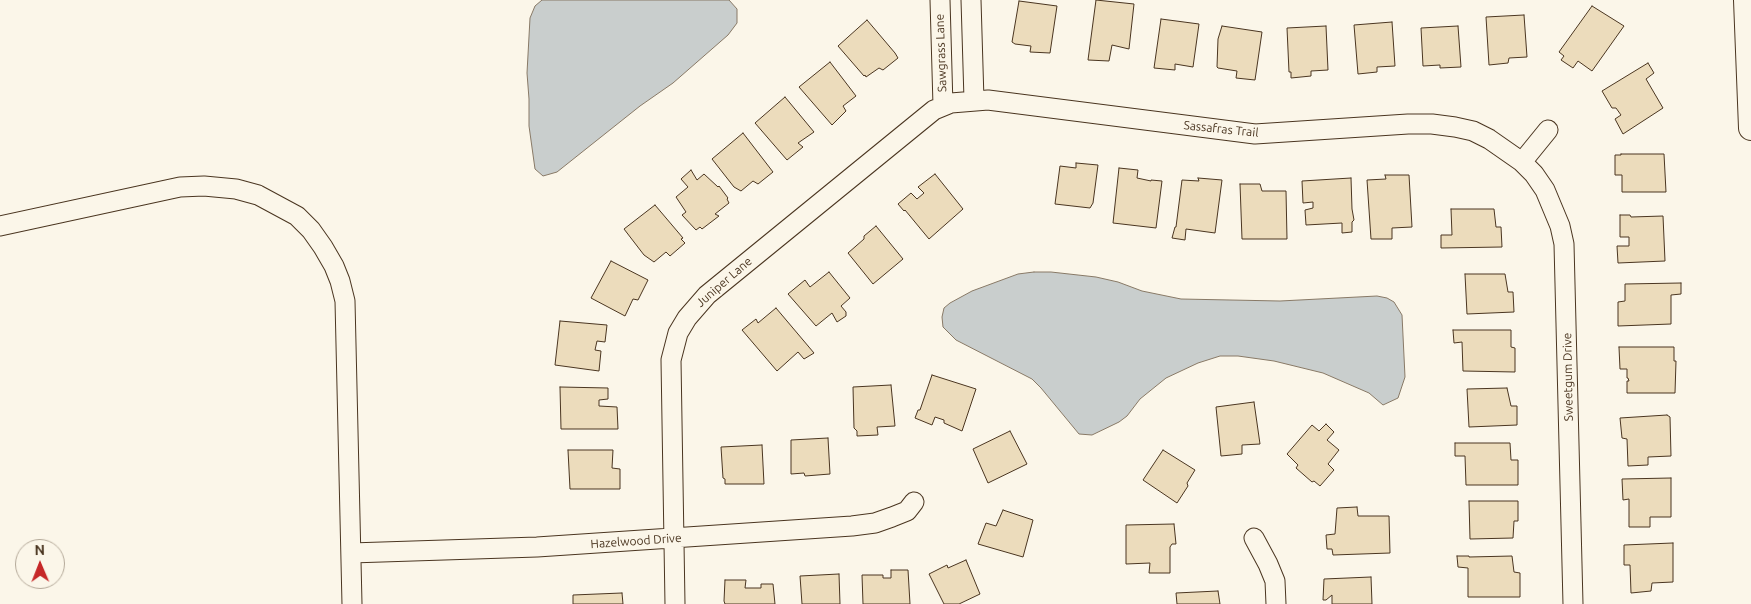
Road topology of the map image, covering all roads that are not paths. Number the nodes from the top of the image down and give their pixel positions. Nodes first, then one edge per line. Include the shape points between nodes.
1 (940, 0) edge
2 (972, 0) edge
3 (1746, 0) edge
4 (974, 100) junction
5 (943, 106) junction
6 (1751, 128) edge
7 (1548, 130) dead end
8 (1522, 162) junction
9 (0, 226) edge
10 (914, 502) dead end
11 (674, 538) junction
12 (1254, 538) dead end
13 (351, 553) junction
14 (352, 604) edge
15 (675, 604) edge
16 (1276, 604) edge
17 (1573, 604) edge

1 - 5 street, Sawgrass Lane
2 - 4 street
3 - 6 street
4 - 5 street, Sassafras Trail
4 - 8 street, Sassafras Trail via 1255,134 1408,124 1455,126 1489,139
5 - 11 street, Juniper Lane via 915,125 707,295 678,332 671,360
7 - 8 street
8 - 17 street, Sweetgum Drive via 1545,190 1564,244
9 - 13 street via 180,187 204,186 258,195 297,216 334,266 345,301
10 - 11 street, Hazelwood Drive via 907,511 875,523
11 - 13 street, Hazelwood Drive via 537,547
11 - 15 street, Juniper Lane
12 - 16 street via 1275,581
13 - 14 street

